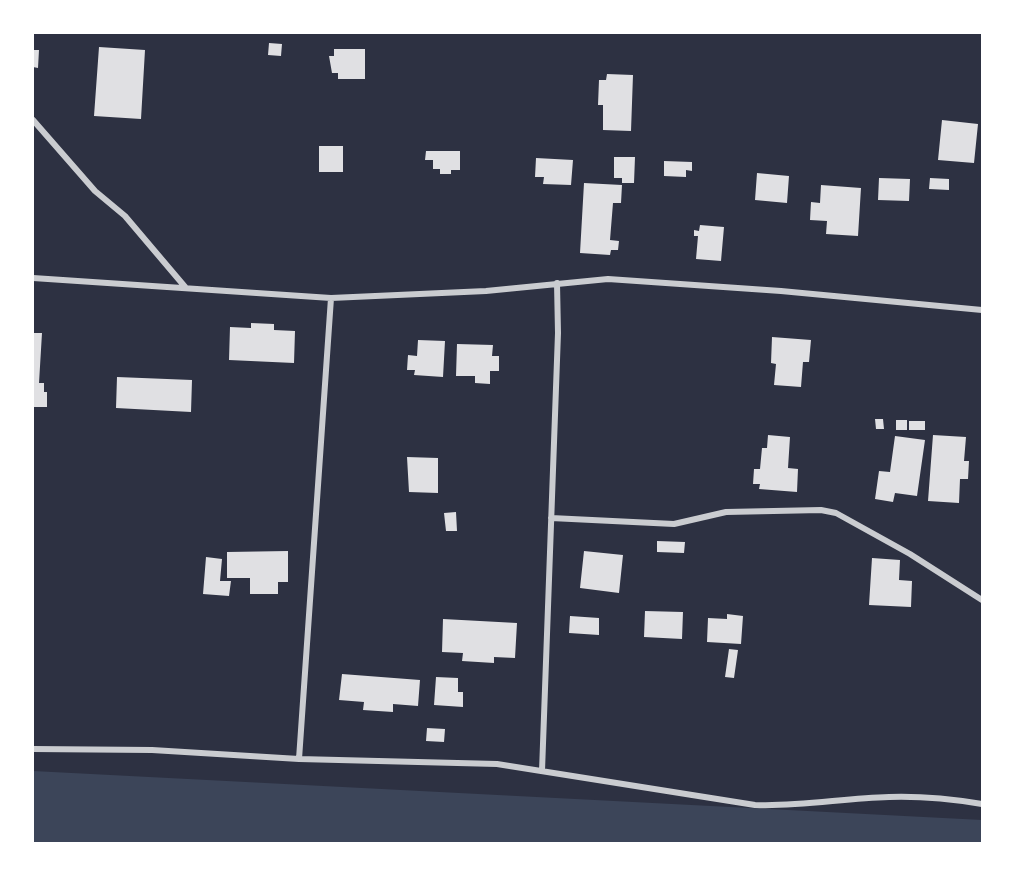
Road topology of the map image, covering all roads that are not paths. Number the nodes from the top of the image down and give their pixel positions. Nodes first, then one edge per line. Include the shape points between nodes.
1 (33, 120) edge
2 (33, 278) edge
3 (557, 284) junction
4 (186, 288) junction
5 (331, 298) junction
6 (982, 310) edge
7 (551, 518) junction
8 (982, 600) edge
9 (33, 749) edge
10 (299, 759) junction
11 (542, 771) junction
12 (982, 804) edge

1 - 4 street via 95,191 125,216
2 - 4 street
3 - 5 street
3 - 6 street via 608,279
3 - 7 street
4 - 5 street
5 - 10 street
7 - 8 street via 674,524 726,512 821,510 836,513 910,554
7 - 11 street
9 - 10 street via 152,750
10 - 11 street via 456,761
11 - 12 street via 755,805 788,806 889,796

